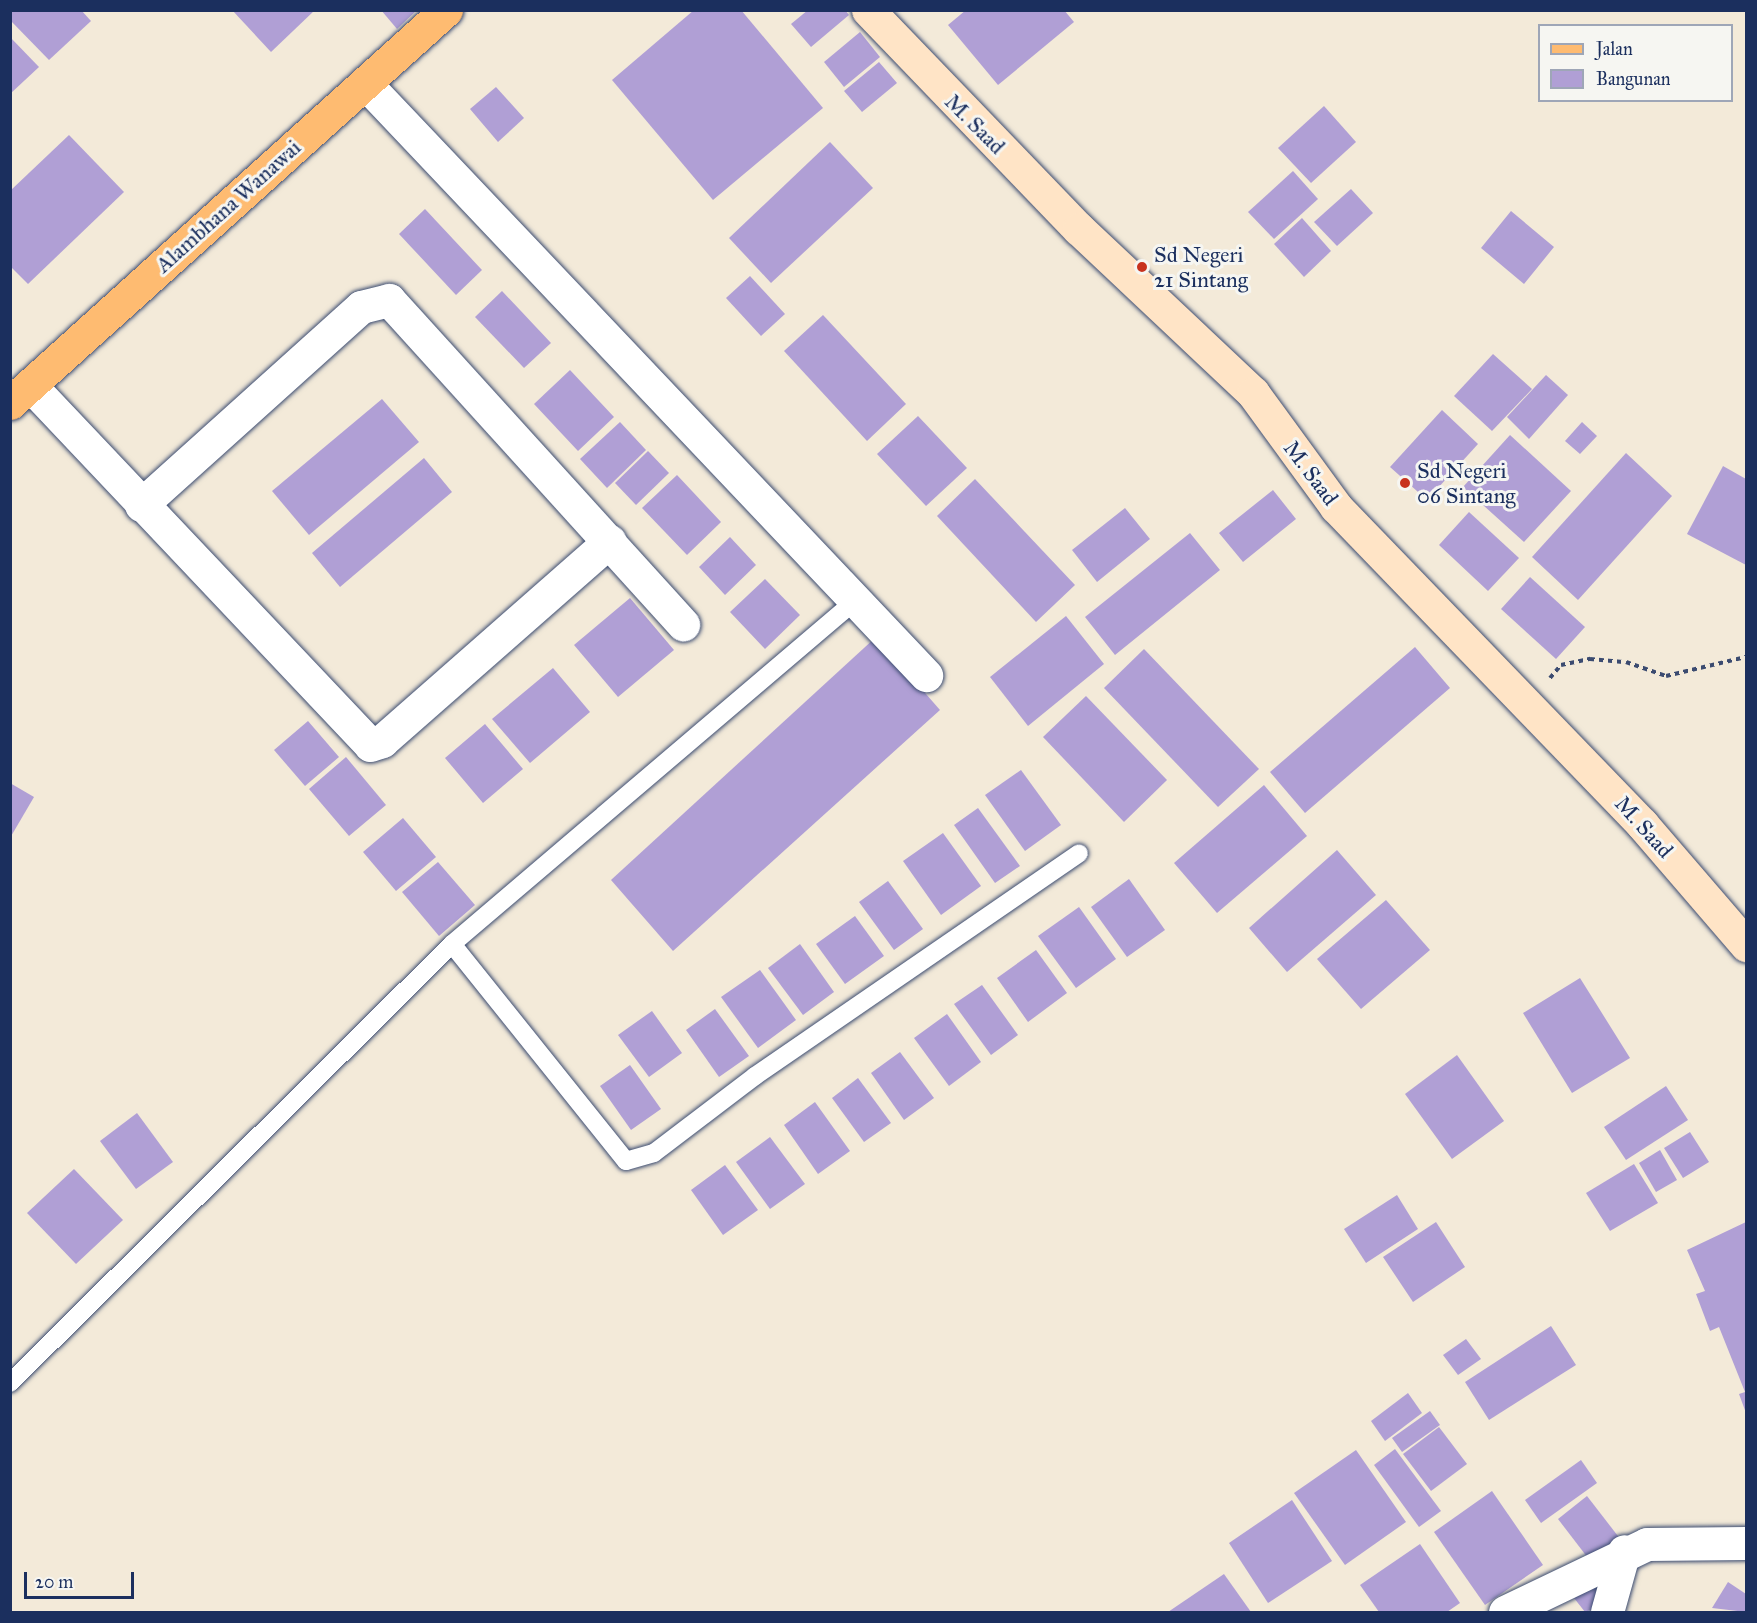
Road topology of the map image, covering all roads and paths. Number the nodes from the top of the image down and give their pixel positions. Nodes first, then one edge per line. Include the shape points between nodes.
1 (446, 10) edge
2 (868, 10) edge
3 (365, 82) junction
4 (17, 395) edge
5 (141, 506) junction
6 (610, 540) junction
7 (856, 600) junction
8 (683, 624) dead end
9 (1746, 657) edge
10 (926, 675) dead end
11 (1528, 704) junction
12 (1079, 853) dead end
13 (452, 944) junction
14 (1746, 945) edge
15 (10, 1383) edge
16 (1746, 1543) edge
17 (1624, 1551) junction
18 (1505, 1612) edge
19 (1607, 1612) edge

1 - 3 main road, Alambhana Wanawai
2 - 11 street, M. Saad via 1062,212 1252,393 1336,507
3 - 4 main road, Alambhana Wanawai
3 - 7 street
4 - 5 street
5 - 6 street via 370,745 382,741
5 - 6 street via 361,307 390,300
6 - 8 street
7 - 10 street
7 - 13 lane
9 - 11 path via 1666,676 1626,662 1590,659 1561,665
11 - 14 street, M. Saad
12 - 13 lane via 755,1076 654,1153 626,1161
13 - 15 lane
16 - 17 street via 1647,1544
17 - 18 street
17 - 19 street

